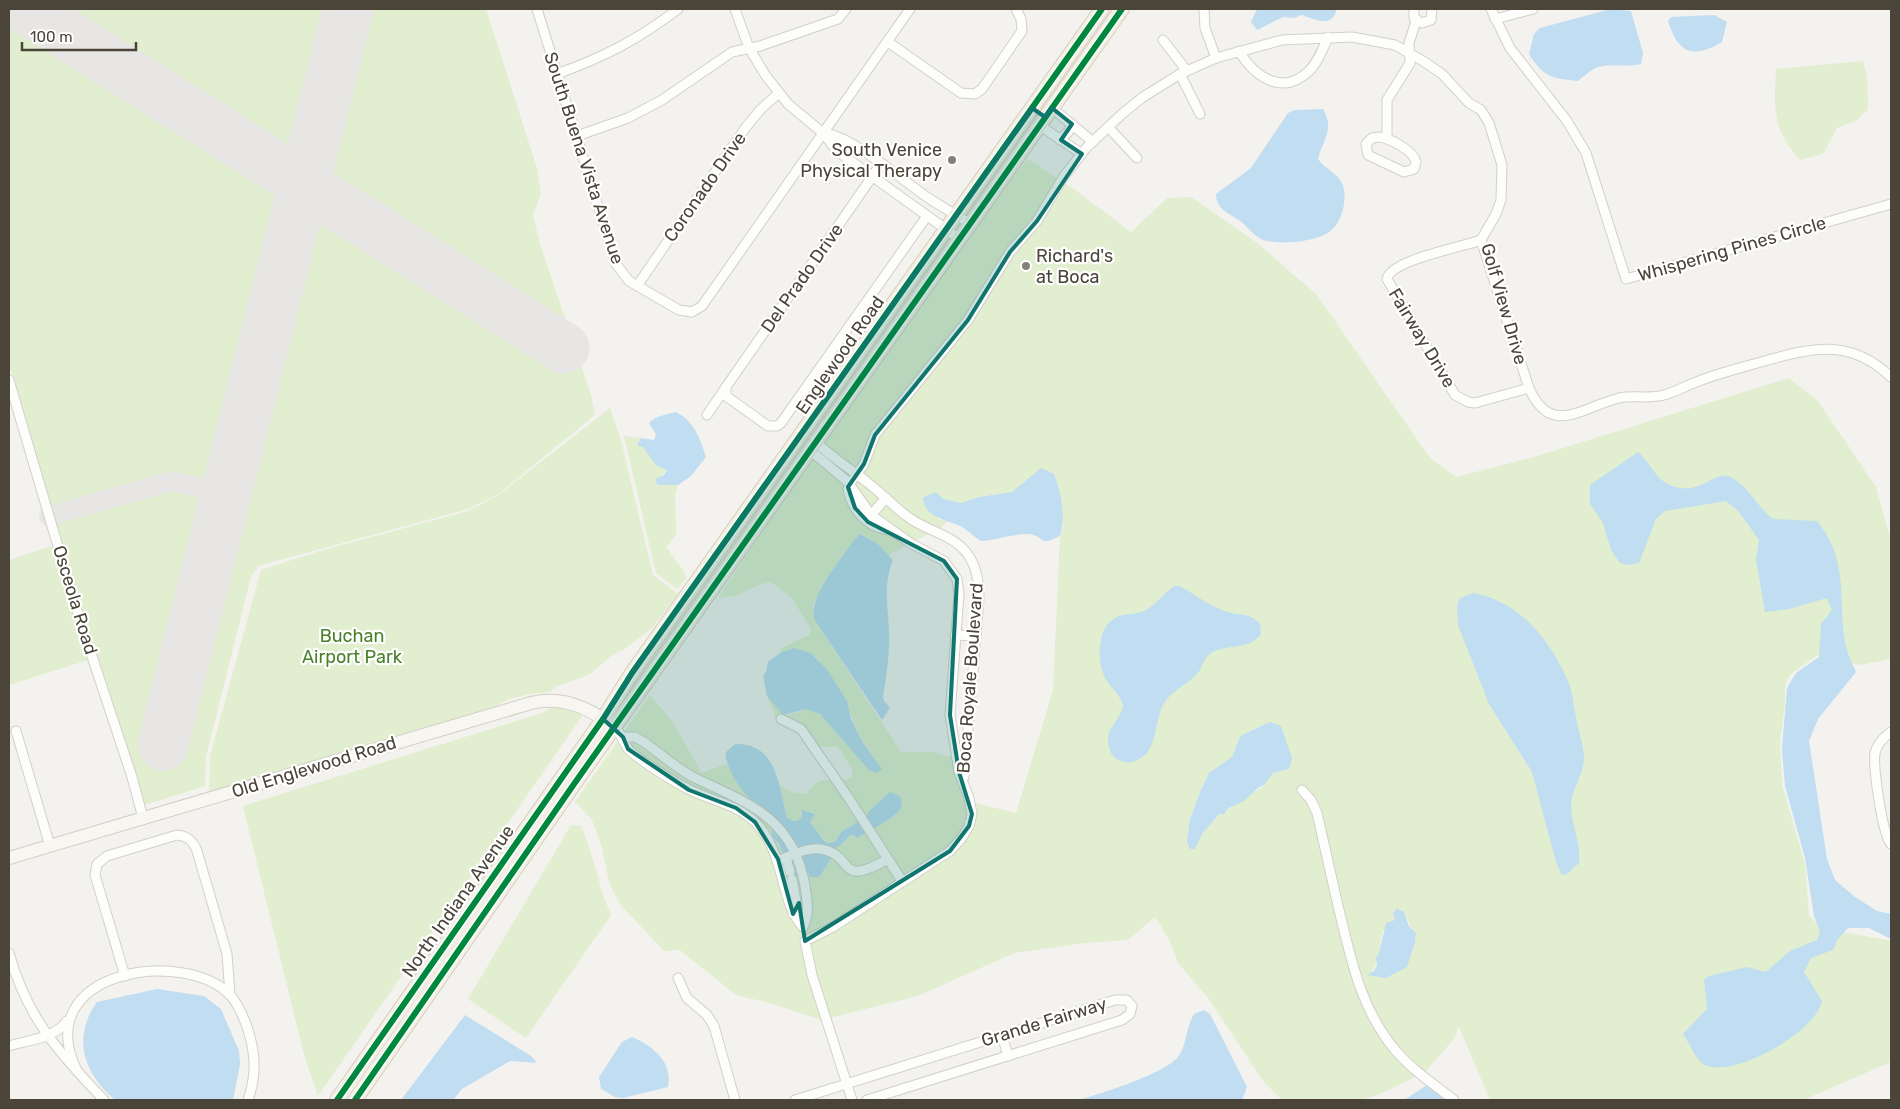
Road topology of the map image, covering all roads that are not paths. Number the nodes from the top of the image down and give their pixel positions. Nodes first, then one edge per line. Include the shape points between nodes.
1 (539, 9) edge
2 (678, 9) edge
3 (735, 9) edge
4 (846, 9) edge
5 (910, 9) edge
6 (1016, 9) edge
7 (1102, 9) edge
8 (1122, 9) edge
9 (1204, 9) edge
10 (1414, 9) edge
11 (1432, 9) edge
12 (1491, 9) edge
13 (1533, 9) edge
14 (1495, 19) junction
15 (1416, 21) junction
16 (1328, 37) junction
17 (1163, 40) dead end
18 (888, 42) junction
19 (750, 48) junction
20 (1239, 51) junction
21 (1411, 53) junction
22 (1216, 58) junction
23 (1183, 72) junction
24 (557, 74) junction
25 (779, 93) junction
26 (1032, 108) junction
27 (1200, 114) dead end
28 (1045, 117) junction
29 (1072, 124) junction
30 (1108, 127) junction
31 (823, 133) junction
32 (577, 136) junction
33 (1387, 138) junction
34 (1060, 140) junction
35 (1093, 142) junction
36 (1082, 154) junction
37 (1137, 158) dead end
38 (881, 164) junction
39 (874, 176) junction
40 (1891, 204) edge
41 (957, 215) junction
42 (927, 216) junction
43 (969, 223) junction
44 (946, 230) junction
45 (958, 238) junction
46 (1482, 240) junction
47 (637, 286) junction
48 (846, 373) junction
49 (1891, 377) edge
50 (9, 380) edge
51 (1529, 388) junction
52 (725, 390) junction
53 (707, 414) dead end
54 (813, 447) junction
55 (857, 475) junction
56 (848, 483) junction
57 (886, 498) junction
58 (871, 515) junction
59 (888, 529) junction
60 (955, 635) junction
61 (976, 636) junction
62 (604, 719) junction
63 (780, 719) dead end
64 (16, 731) dead end
65 (619, 732) junction
66 (1891, 732) edge
67 (964, 784) junction
68 (1302, 790) dead end
69 (143, 818) junction
70 (1891, 844) edge
71 (50, 846) junction
72 (796, 854) junction
73 (9, 858) edge
74 (782, 859) junction
75 (888, 859) junction
76 (902, 881) junction
77 (801, 895) junction
78 (793, 914) junction
79 (803, 927) junction
80 (805, 941) junction
81 (9, 953) edge
82 (125, 976) junction
83 (678, 978) dead end
84 (230, 995) junction
85 (70, 1017) junction
86 (1002, 1035) junction
87 (47, 1036) junction
88 (9, 1046) edge
89 (1008, 1056) junction
90 (76, 1071) junction
91 (847, 1084) junction
92 (104, 1100) edge
93 (248, 1100) edge
94 (337, 1100) edge
95 (355, 1100) edge
96 (735, 1100) edge
97 (795, 1100) edge
98 (852, 1100) edge
99 (866, 1100) edge
100 (1454, 1100) edge

1 - 24 street, South Buena Vista Avenue
2 - 24 street via 621,48
3 - 19 street
4 - 19 street via 838,19
5 - 18 street, South Buena Vista Avenue
6 - 18 street via 1022,31 982,89 975,94 959,92
7 - 26 main road, Englewood Road
8 - 28 main road, Englewood Road
9 - 22 street via 1206,28
10 - 15 street
11 - 15 street via 1433,17 1428,22
12 - 14 street, Whispering Pines Circle
13 - 14 street
14 - 40 street, Whispering Pines Circle via 1518,61 1567,121 1582,145 1626,279
15 - 21 street via 1409,43
16 - 20 street, Golf View Drive via 1282,40
16 - 20 street via 1309,72 1288,82 1272,81 1255,73
16 - 21 street, Golf View Drive via 1373,40
17 - 23 street
18 - 31 street, South Buena Vista Avenue
19 - 25 street
19 - 32 street via 728,54 682,88 642,111
20 - 22 street, Golf View Drive
21 - 33 street via 1410,63 1387,100
21 - 46 street, Golf View Drive via 1442,74 1466,100 1481,110 1489,123 1502,165 1501,200
22 - 23 street, Golf View Drive
23 - 27 street
23 - 30 street, Golf View Drive via 1143,97
24 - 32 street, South Buena Vista Avenue
25 - 31 street via 795,111
25 - 47 street, Coronado Drive via 746,127
26 - 28 main road
26 - 41 main road, Englewood Road
28 - 29 street
28 - 34 street
28 - 43 main road, Englewood Road
29 - 34 street via 1070,131
29 - 35 street
30 - 35 street, Golf View Drive
30 - 37 street
31 - 38 street via 832,133
31 - 39 street via 837,151
31 - 47 street, South Buena Vista Avenue via 700,308 692,312 682,311
32 - 47 street, South Buena Vista Avenue via 614,260 625,278
33 - 33 street via 1372,138 1366,144 1368,156 1404,172 1411,171 1416,165 1413,155
34 - 36 street
35 - 36 street, Golf View Drive
36 - 55 street, Golf View Drive via 1064,176 1037,221 1005,260 968,320 875,435 870,453
38 - 39 street, Del Prado Drive
38 - 41 street
39 - 42 street
39 - 52 street, Del Prado Drive
41 - 43 street
41 - 44 main road, Englewood Road
42 - 44 street
42 - 52 street via 781,423 768,426 728,398
43 - 45 main road, Englewood Road
44 - 45 street
44 - 48 main road, Englewood Road
45 - 54 main road, Englewood Road
46 - 51 street, Golf View Drive
46 - 51 street, Fairway Drive via 1409,262 1395,268 1387,279 1455,395 1475,402
48 - 54 main road via 843,387 808,439
48 - 62 main road, Englewood Road via 632,673
49 - 51 street, Golf View Drive via 1854,353 1813,349 1709,377 1662,396 1620,398 1565,417 1540,408
50 - 69 street, Osceola Road
52 - 53 street, Del Prado Drive
54 - 55 street, Boca Royale Boulevard
54 - 56 street, Boca Royale Boulevard
54 - 65 main road, Englewood Road
55 - 56 street, Golf View Drive
55 - 57 street, Boca Royale Boulevard
56 - 58 street, Boca Royale Boulevard
56 - 59 street via 855,508 868,522
57 - 58 street
57 - 61 street, Boca Royale Boulevard via 914,521 953,540 966,553 976,569 979,584
58 - 59 street, Boca Royale Boulevard
59 - 60 street, Boca Royale Boulevard via 944,561 953,572 959,594
60 - 61 street
60 - 67 street, Boca Royale Boulevard via 950,715 959,772
61 - 67 street, Boca Royale Boulevard
62 - 65 street, Old Englewood Road
62 - 69 street, Old Englewood Road via 574,704 537,701
62 - 94 main road, North Indiana Avenue
63 - 75 street via 801,729
64 - 71 street
65 - 72 street via 644,742 696,778 758,808 787,836
65 - 74 street via 628,749 689,790 736,808 755,822
65 - 95 main road, North Indiana Avenue
66 - 70 street via 1880,742 1875,756 1884,829
67 - 76 street, Boca Royale Boulevard via 972,814 961,839 950,851
68 - 100 street via 1312,800 1317,813 1354,973 1366,1004 1397,1052
69 - 71 street, Old Englewood Road
71 - 73 street, Old Englewood Road
72 - 74 street
72 - 75 street via 822,849 836,856 852,871 860,873
72 - 77 street via 803,875
74 - 77 street
74 - 78 street
75 - 76 street
76 - 80 street, Boca Royale Boulevard via 833,927
77 - 78 street
77 - 79 street via 807,919
78 - 79 street
79 - 80 street
80 - 91 street via 812,975
81 - 87 street via 25,997
82 - 84 street via 181,974 215,984
82 - 84 street via 95,875 97,864 107,856 177,835 184,836 194,843 197,851 227,954
82 - 85 street via 92,988
83 - 96 street via 687,998 707,1014 714,1026
84 - 93 street via 246,1023 254,1051 254,1080
85 - 87 street via 63,1027
85 - 90 street via 66,1041
86 - 89 street
86 - 89 street, Grande Fairway via 1118,999 1127,1000 1132,1006 1126,1019
86 - 91 street, Grande Fairway
87 - 88 street
87 - 90 street
89 - 99 street, Grande Fairway
90 - 92 street
91 - 97 street, Grande Fairway
91 - 98 street

